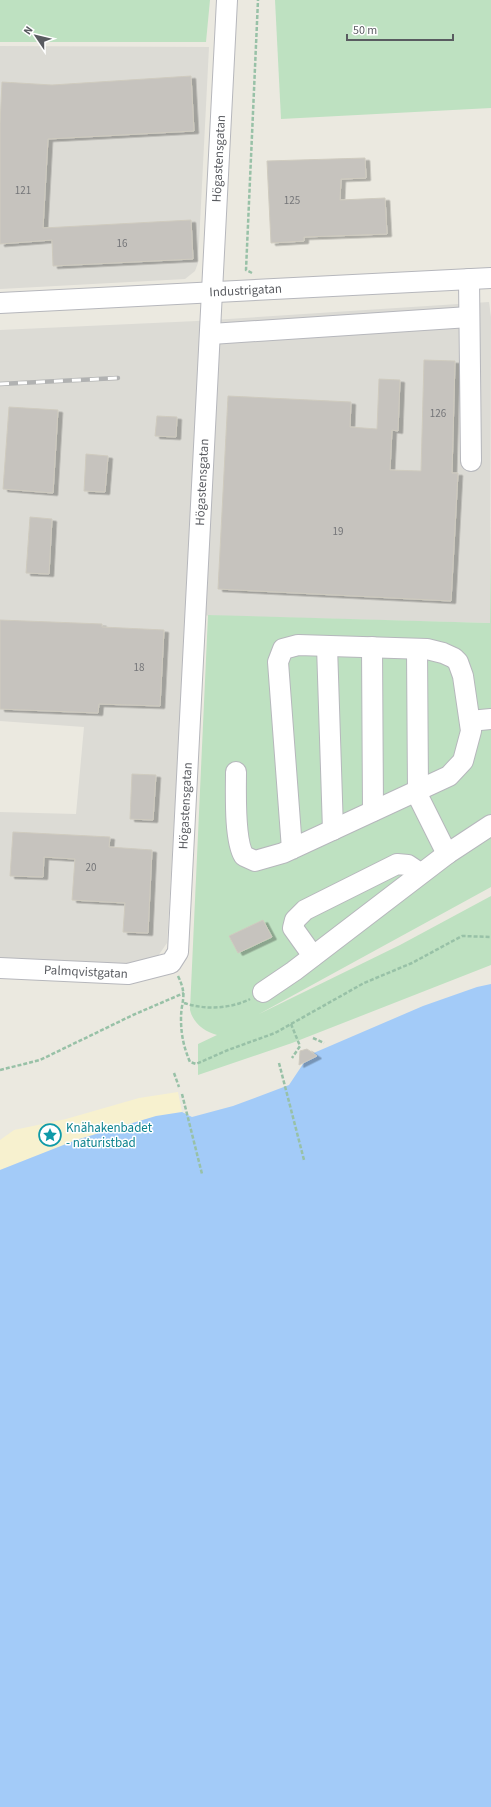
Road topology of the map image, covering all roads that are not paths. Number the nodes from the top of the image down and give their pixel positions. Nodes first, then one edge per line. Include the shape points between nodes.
1 (227, 0) edge
2 (491, 278) edge
3 (469, 279) junction
4 (213, 293) junction
5 (0, 304) edge
6 (469, 317) junction
7 (211, 334) junction
8 (471, 461) dead end
9 (327, 646) junction
10 (372, 647) junction
11 (417, 649) junction
12 (491, 719) edge
13 (470, 720) junction
14 (236, 772) dead end
15 (417, 791) junction
16 (373, 811) junction
17 (491, 825) edge
18 (332, 830) junction
19 (292, 849) junction
20 (447, 854) junction
21 (420, 873) junction
22 (312, 956) junction
23 (171, 963) joint
24 (0, 968) edge
25 (263, 992) road end

1 - 4 street, Högastensgatan
2 - 3 street, Industrigatan
3 - 4 street, Industrigatan
3 - 6 street
4 - 5 street, Industrigatan
4 - 7 street, Högastensgatan
6 - 7 street
6 - 8 street
7 - 23 street, Högastensgatan via 180,935 178,952
9 - 10 street
9 - 18 street
9 - 19 street via 291,646 283,649 279,658
10 - 11 street
10 - 16 street
11 - 13 street via 443,653 458,662 463,676
11 - 15 street
12 - 13 street
13 - 15 street via 471,731 466,754 459,766 449,776
14 - 19 street via 240,846 244,856 255,861
15 - 16 street
15 - 20 street
16 - 18 street
17 - 20 street
18 - 19 street
20 - 21 street
21 - 22 street
21 - 22 street via 408,865 397,864 305,910 295,920 293,928
22 - 25 street
23 - 24 street, Palmqvistgatan via 128,974

